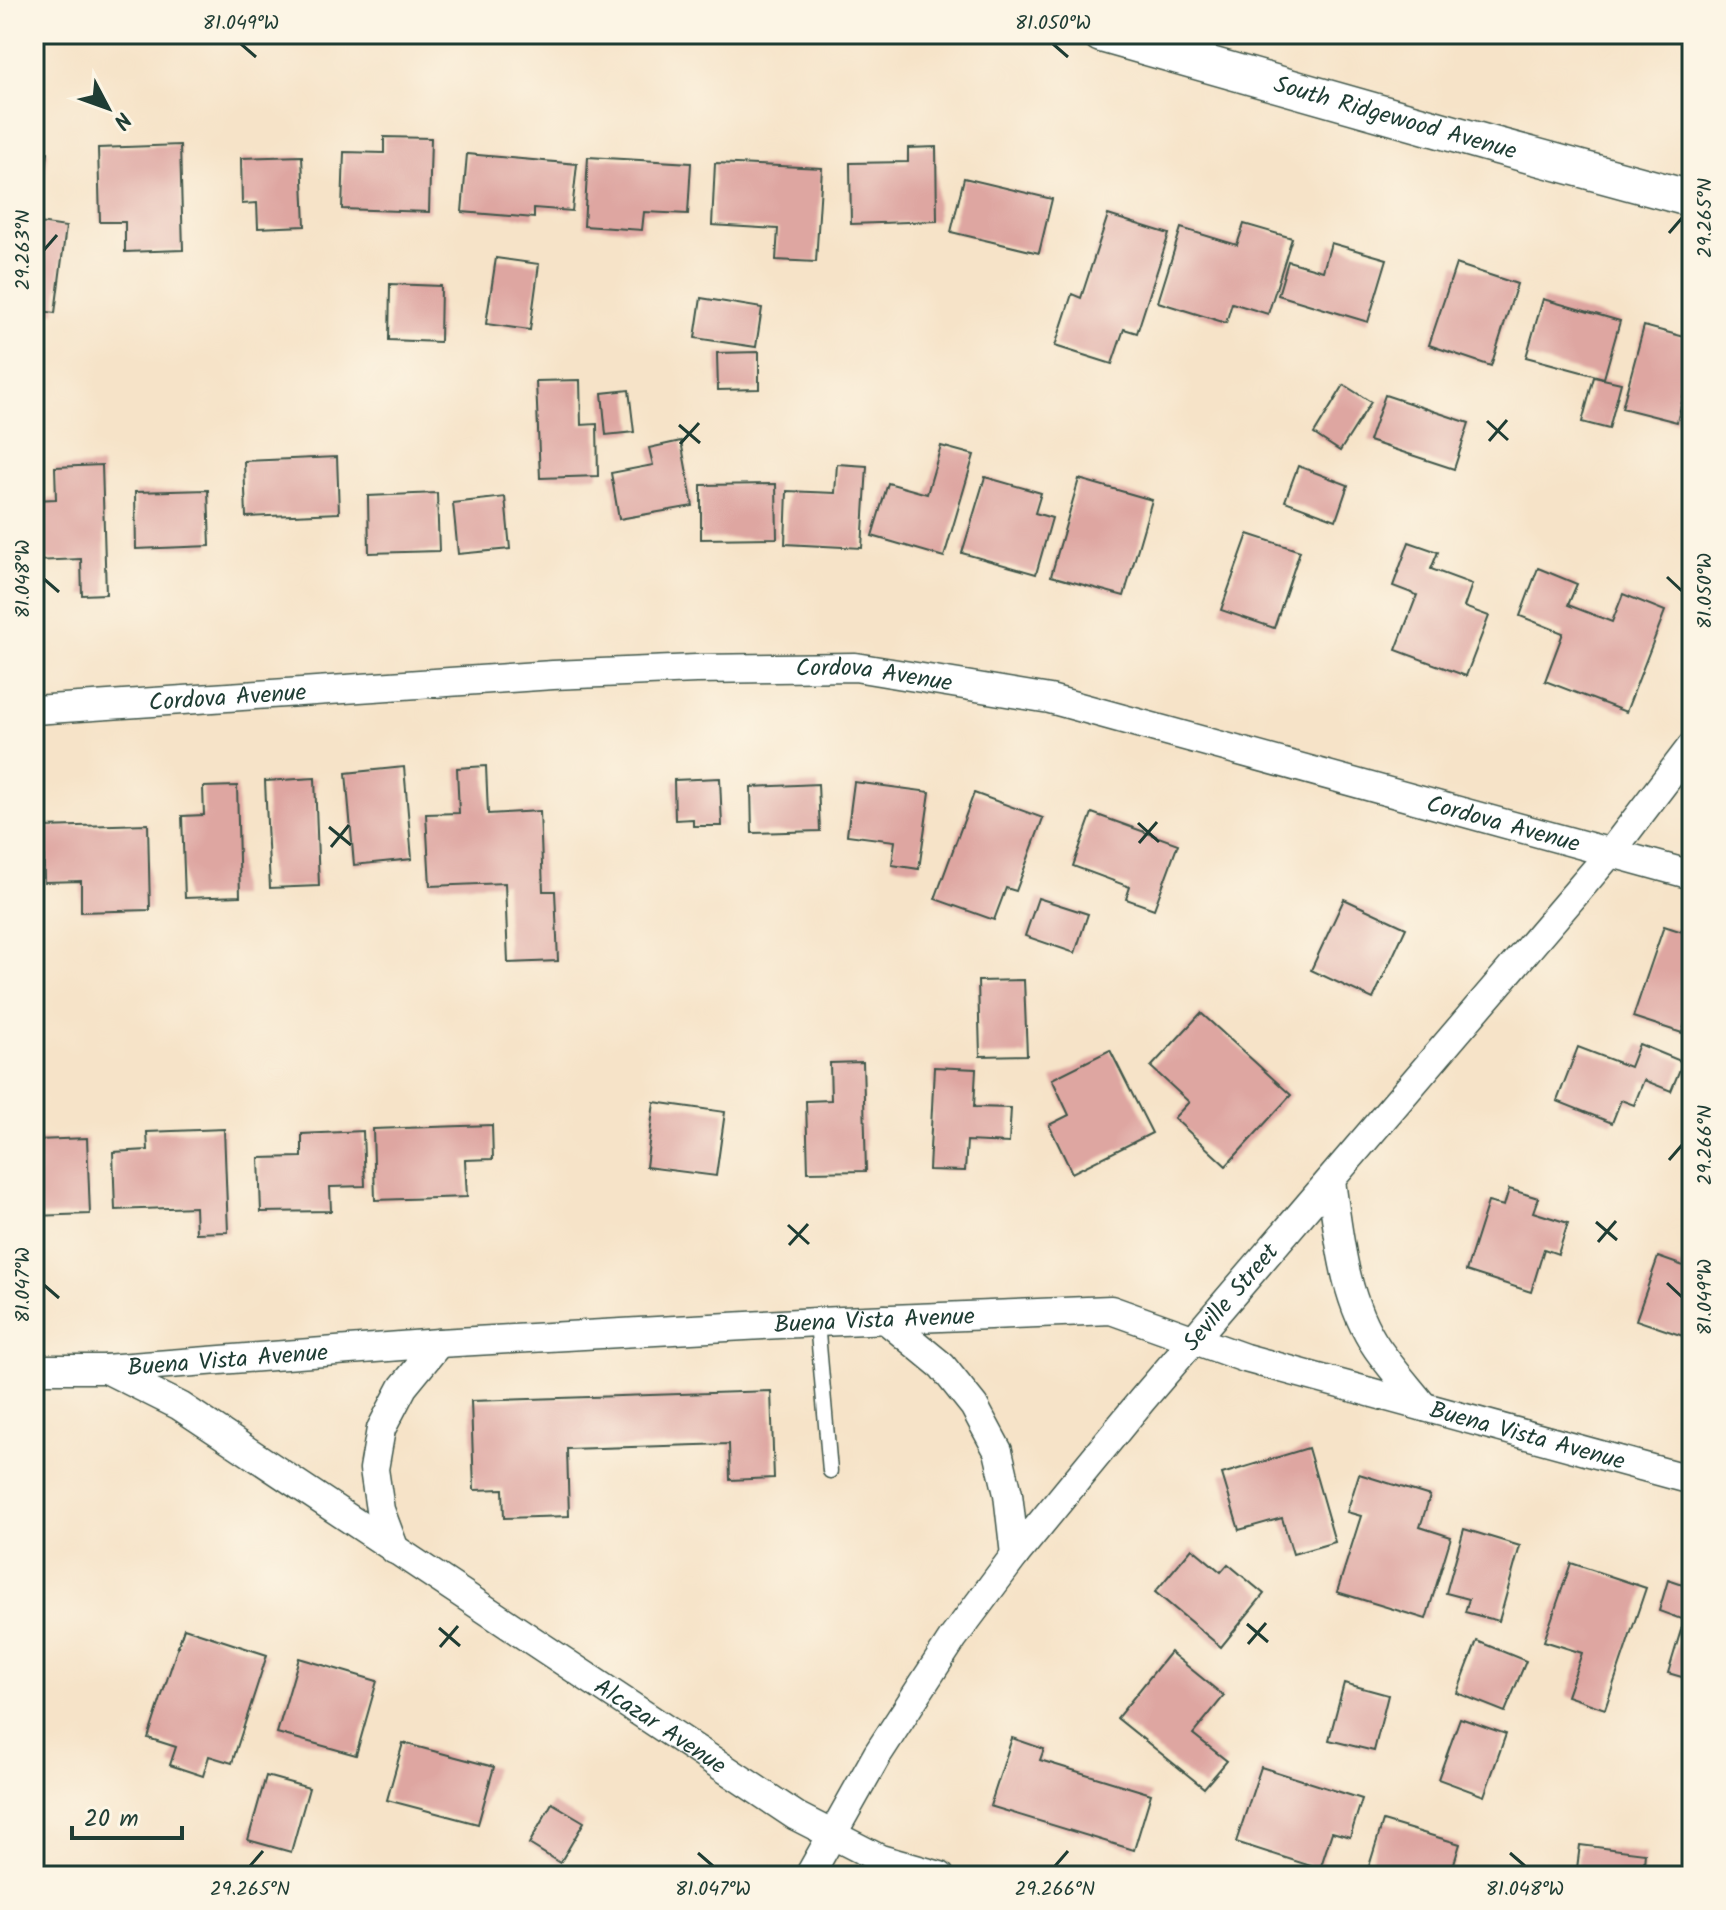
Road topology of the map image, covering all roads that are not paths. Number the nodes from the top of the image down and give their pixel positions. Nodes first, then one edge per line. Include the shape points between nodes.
1 (1101, 34) edge
2 (1692, 199) edge
3 (34, 710) edge
4 (1692, 746) edge
5 (1611, 852) junction
6 (1692, 875) edge
7 (1331, 1181) junction
8 (885, 1319) junction
9 (817, 1322) junction
10 (1194, 1339) junction
11 (439, 1343) junction
12 (34, 1369) edge
13 (105, 1369) junction
14 (1424, 1407) junction
15 (830, 1471) dead end
16 (1692, 1480) edge
17 (395, 1550) junction
18 (1015, 1555) junction
19 (831, 1835) junction
20 (809, 1876) edge
21 (940, 1876) edge

1 - 2 street, South Ridgewood Avenue
3 - 5 street, Cordova Avenue via 553,675 855,667 1050,699
4 - 5 street, Seville Street
5 - 6 street, Cordova Avenue
5 - 7 street, Seville Street
7 - 10 street, Seville Street
7 - 14 street via 1341,1251 1357,1309 1376,1347
8 - 9 street, Buena Vista Avenue
8 - 10 street, Buena Vista Avenue via 1111,1310
8 - 18 street via 942,1366 974,1406 998,1451
9 - 11 street, Buena Vista Avenue
9 - 15 lane
10 - 14 street, Buena Vista Avenue
10 - 18 street, Seville Street
11 - 13 street, Buena Vista Avenue
11 - 17 street via 403,1387 381,1429 374,1469 380,1510
12 - 13 street, Buena Vista Avenue
13 - 17 street, Alcazar Avenue via 180,1406
14 - 16 street, Buena Vista Avenue
17 - 19 street, Alcazar Avenue
18 - 19 street, Seville Street via 936,1664
19 - 20 street, Seville Street
19 - 21 street, Alcazar Avenue via 880,1859

